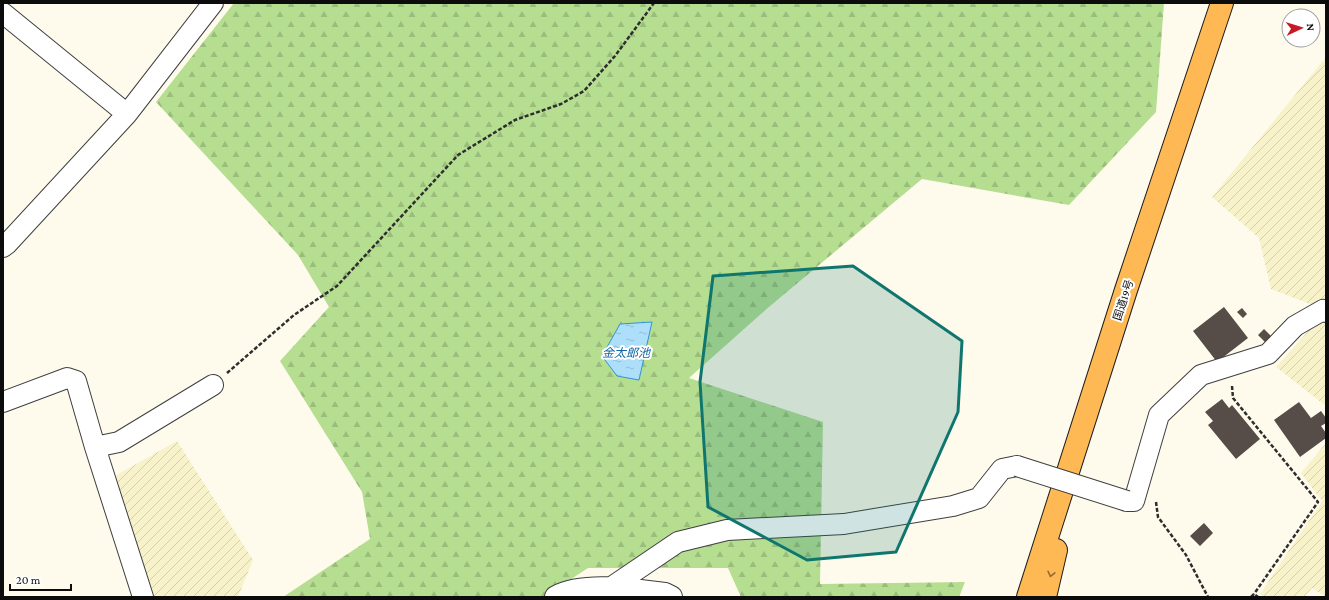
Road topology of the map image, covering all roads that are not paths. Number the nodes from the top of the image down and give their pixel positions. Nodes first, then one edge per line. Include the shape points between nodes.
1 (213, 3) edge
2 (1222, 3) edge
3 (1233, 3) edge
4 (3, 13) edge
5 (127, 114) junction
6 (4, 244) edge
7 (1326, 312) edge
8 (213, 385) road end
9 (3, 402) edge
10 (95, 447) junction
11 (610, 588) junction
12 (144, 597) edge
13 (556, 597) edge
14 (671, 597) edge
15 (1028, 597) edge
16 (1045, 597) edge

1 - 5 street
2 - 15 highway, 国道19号 via 1126,290
3 -> 16 highway, 国道19号 via 1134,301 1060,535
4 - 5 street
5 - 6 street
7 - 11 street, bridge via 1323,310 1295,326 1268,354 1201,376 1159,415 1134,501 1126,501 1017,466 1002,469 979,498 953,506 844,524 727,530 678,542
8 - 10 street via 119,442
9 - 10 street via 66,378 76,380
10 - 12 street
11 - 13 street via 565,592
11 - 14 street via 666,594

